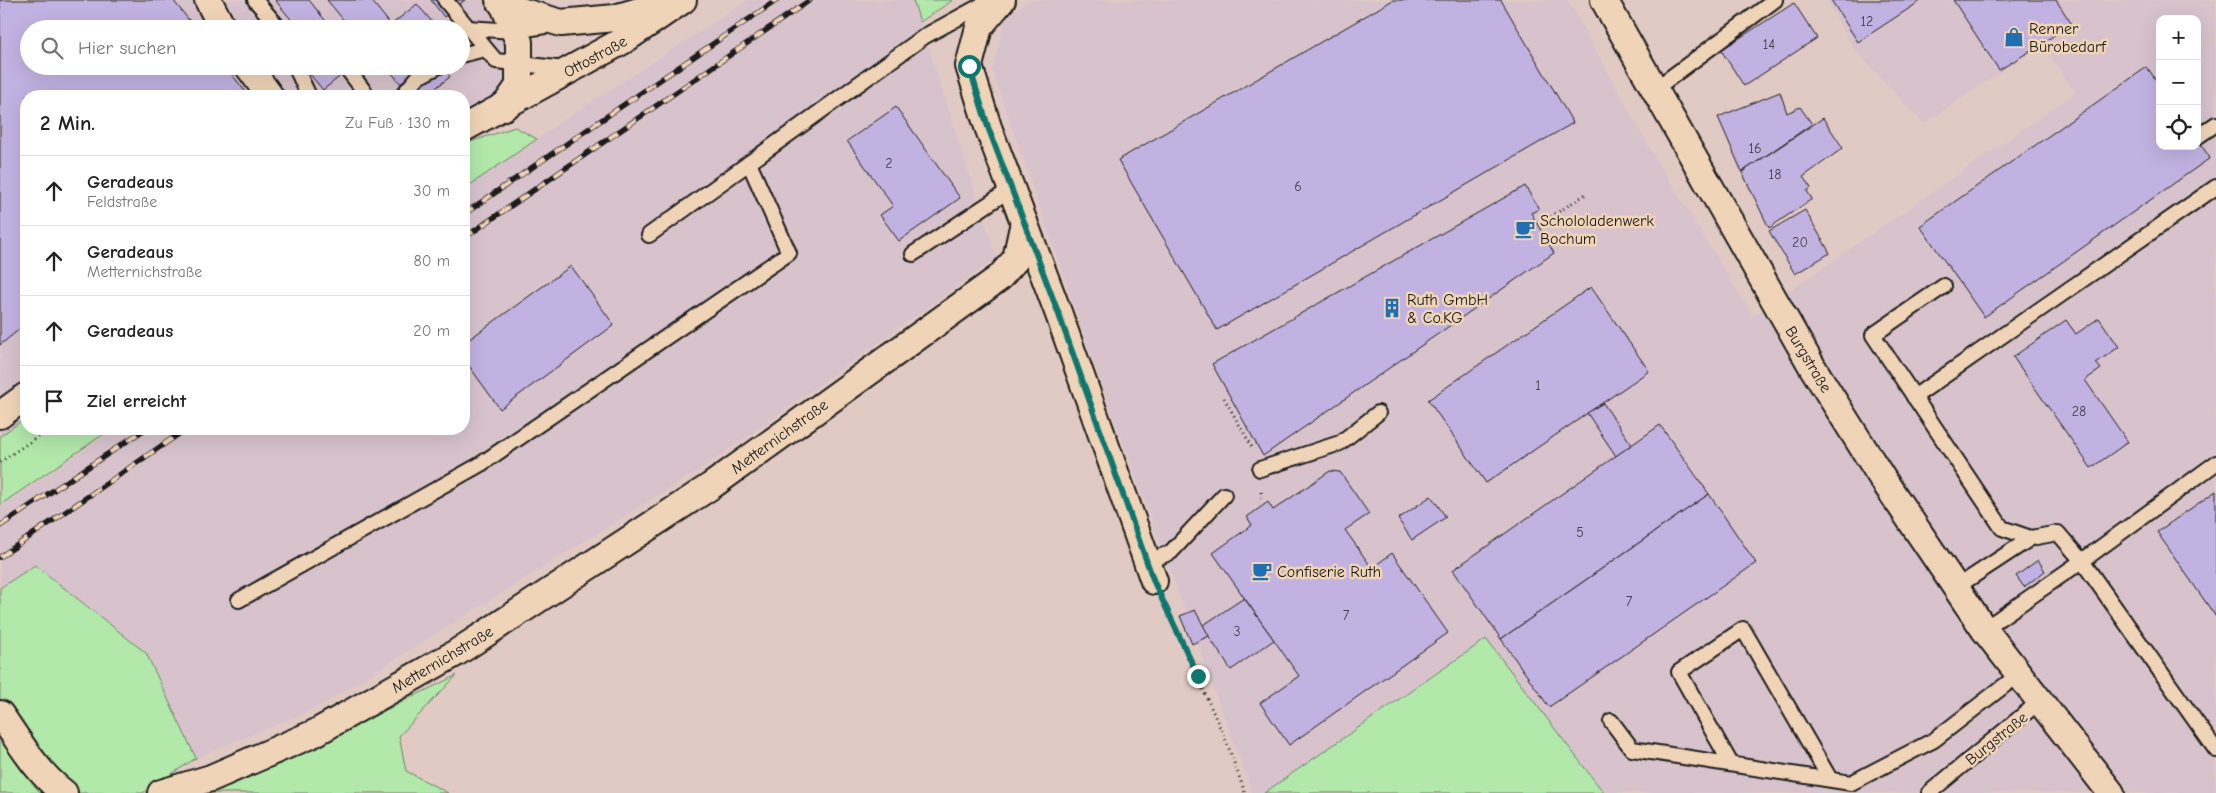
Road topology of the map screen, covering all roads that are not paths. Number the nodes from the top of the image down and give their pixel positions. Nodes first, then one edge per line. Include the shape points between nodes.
1 (208, 0) edge
2 (255, 0) edge
3 (445, 0) edge
4 (676, 0) edge
5 (684, 0) edge
6 (991, 0) edge
7 (1002, 0) edge
8 (1604, 0) edge
9 (1775, 0) edge
10 (501, 3) edge
11 (218, 20) edge
12 (272, 20) edge
13 (461, 20) edge
14 (562, 23) junction
15 (470, 28) edge
16 (470, 31) edge
17 (514, 31) junction
18 (485, 48) junction
19 (470, 52) edge
20 (519, 65) junction
21 (571, 69) junction
22 (255, 75) edge
23 (299, 75) edge
24 (352, 75) edge
25 (422, 75) edge
26 (1656, 89) junction
27 (266, 90) edge
28 (306, 90) edge
29 (363, 90) edge
30 (407, 90) edge
31 (503, 107) junction
32 (2216, 124) edge
33 (470, 125) edge
34 (2201, 134) edge
35 (749, 163) junction
36 (2216, 187) edge
37 (1012, 189) junction
38 (1024, 222) junction
39 (649, 235) dead end
40 (913, 254) dead end
41 (1944, 286) dead end
42 (1914, 397) junction
43 (20, 400) edge
44 (1378, 414) dead end
45 (0, 415) edge
46 (2216, 463) edge
47 (1260, 469) dead end
48 (1224, 495) dead end
49 (2031, 538) junction
50 (2082, 560) junction
51 (1151, 572) joint
52 (1955, 588) junction
53 (239, 600) dead end
54 (1984, 629) junction
55 (2018, 675) junction
56 (2039, 702) junction
57 (0, 714) edge
58 (1611, 721) dead end
59 (2216, 750) edge
60 (1732, 764) junction
61 (1830, 779) junction
62 (64, 793) edge
63 (162, 793) edge
64 (1929, 793) edge
65 (2111, 793) edge

1 - 11 street
2 - 12 lane
3 - 13 lane
4 - 14 street, Ottostraße via 615,18
5 - 21 street, Ottostraße via 624,40
6 - 35 lane via 924,36
7 - 37 street via 979,28 969,66
8 - 26 street, Burgstraße
9 - 26 lane
10 - 14 street, Ottostraße
10 - 17 street, Ottostraße
14 - 17 lane
15 - 17 lane
16 - 18 lane
17 - 20 street, Ottostraße via 519,42
18 - 19 lane
18 - 20 lane via 496,61
20 - 21 lane
20 - 31 street, Ottostraße via 519,86
21 - 31 street, Ottostraße
22 - 27 street
23 - 28 lane
24 - 29 lane
25 - 30 lane
26 - 52 street, Burgstraße via 1813,368
31 - 33 street, Ottostraße
32 - 34 lane
35 - 39 lane
35 - 53 lane via 789,253 481,464
36 - 42 lane
37 - 38 street
37 - 40 lane
38 - 51 street
38 - 63 street, Metternichstraße via 1016,259 999,278 703,491 456,654 323,728 211,778
41 - 42 lane via 1873,335
42 - 49 lane via 2002,528
43 - 45 street
44 - 47 lane via 1340,443
46 - 50 lane
48 - 51 lane
49 - 50 lane via 2058,533
49 - 52 lane
50 - 54 lane
50 - 59 lane
52 - 54 street, Burgstraße
54 - 55 street, Burgstraße
55 - 56 street, Burgstraße
55 - 61 lane via 1934,740 1851,783
56 - 64 lane, Burgstraße
56 - 65 street, Burgstraße
57 - 62 street via 53,785
58 - 60 lane via 1632,749
60 - 61 lane
60 - 61 lane via 1679,672 1743,630

